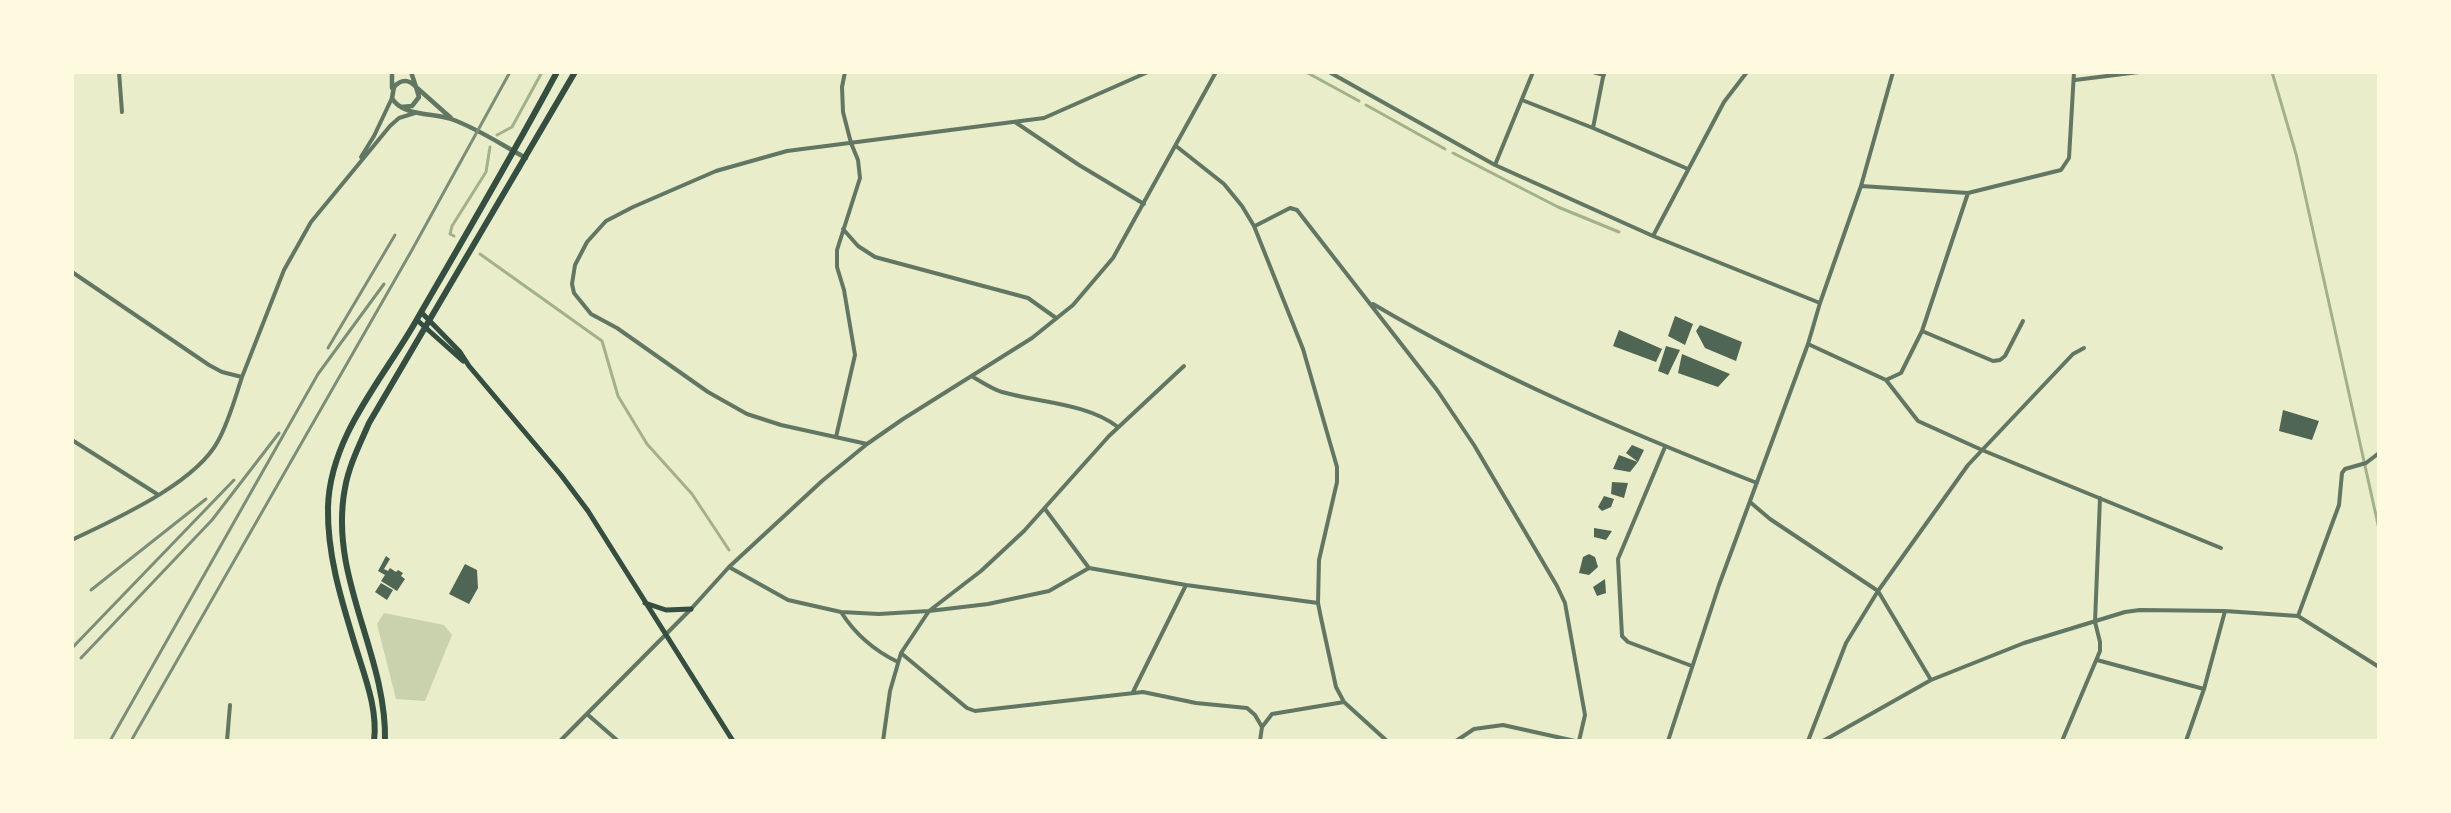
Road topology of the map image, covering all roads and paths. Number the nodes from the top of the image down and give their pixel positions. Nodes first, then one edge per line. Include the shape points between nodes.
1 (119, 72) edge
2 (392, 72) edge
3 (411, 72) edge
4 (557, 72) edge
5 (575, 72) edge
6 (845, 72) edge
7 (1148, 72) edge
8 (1329, 72) edge
9 (1533, 72) edge
10 (1593, 72) edge
11 (1747, 72) edge
12 (1893, 72) edge
13 (2074, 72) edge
14 (2139, 72) edge
15 (1214, 73) edge
16 (1604, 74) edge
17 (2075, 80) junction
18 (416, 87) junction
19 (392, 90) junction
20 (392, 98) junction
21 (1522, 100) junction
22 (401, 107) junction
23 (122, 112) dead end
24 (419, 112) junction
25 (451, 118) junction
26 (1015, 122) junction
27 (1593, 128) junction
28 (851, 143) junction
29 (1176, 146) junction
30 (514, 152) junction
31 (526, 158) junction
32 (1496, 165) junction
33 (354, 168) junction
34 (1688, 169) junction
35 (1862, 186) junction
36 (1968, 193) junction
37 (1144, 204) junction
38 (1254, 226) junction
39 (843, 229) junction
40 (1653, 236) junction
41 (72, 272) edge
42 (1369, 302) junction
43 (1820, 303) junction
44 (421, 312) junction
45 (1056, 318) junction
46 (417, 320) junction
47 (430, 320) junction
48 (2023, 321) dead end
49 (425, 328) junction
50 (1922, 331) junction
51 (1808, 344) junction
52 (2084, 348) dead end
53 (469, 366) junction
54 (1184, 366) dead end
55 (242, 377) junction
56 (972, 377) junction
57 (1886, 380) junction
58 (1118, 427) junction
59 (837, 437) junction
60 (72, 440) edge
61 (867, 444) junction
62 (1665, 447) junction
63 (1982, 450) junction
64 (2379, 453) edge
65 (1757, 483) junction
66 (157, 494) junction
67 (2100, 498) junction
68 (1750, 502) junction
69 (1045, 509) junction
70 (72, 540) edge
71 (2221, 548) dead end
72 (729, 567) junction
73 (1089, 568) junction
74 (1186, 585) junction
75 (1878, 591) junction
76 (645, 603) junction
77 (1318, 603) junction
78 (691, 609) junction
79 (2225, 610) junction
80 (929, 611) junction
81 (841, 612) junction
82 (2298, 616) junction
83 (2095, 622) junction
84 (665, 636) junction
85 (901, 653) junction
86 (2097, 660) junction
87 (898, 662) junction
88 (1692, 666) junction
89 (2379, 667) edge
90 (1931, 680) junction
91 (2204, 689) junction
92 (1133, 692) junction
93 (1344, 702) junction
94 (230, 705) dead end
95 (587, 714) junction
96 (1262, 728) junction
97 (227, 741) edge
98 (374, 741) edge
99 (385, 741) edge
100 (560, 741) edge
101 (618, 741) edge
102 (733, 741) edge
103 (883, 741) edge
104 (1260, 741) edge
105 (1387, 741) edge
106 (1456, 741) edge
107 (1577, 741) edge
108 (1668, 741) edge
109 (1808, 741) edge
110 (1823, 741) edge
111 (2062, 741) edge
112 (2186, 741) edge

1 - 23 street
2 - 19 street
3 - 18 street
4 - 30 highway
5 - 31 highway
6 - 28 street via 843,112
7 - 26 street via 1055,115
8 - 32 street
9 - 21 street
10 - 16 street
11 - 34 street via 1724,102
12 - 35 street
13 - 17 street
14 - 17 street
15 - 29 street
16 - 27 street
17 - 36 street via 2069,158 2061,170
18 - 19 street via 401,81
18 - 22 street via 417,101
18 - 25 street
19 - 20 street
20 - 22 street
20 - 33 street
21 - 27 street
21 - 32 street
22 - 24 street
24 - 25 street
24 - 33 street via 399,118
25 - 30 street
26 - 28 street
26 - 37 street
27 - 34 street
28 - 39 street via 860,178
28 - 59 street via 787,151 716,171 633,207 606,221 587,242 575,266 572,284 574,293 591,314 648,348 708,392 762,420
29 - 37 street
29 - 38 street via 1224,184
30 - 31 street
30 - 44 highway
31 - 47 highway
32 - 40 street
33 - 55 street via 310,222 284,270
34 - 40 street
35 - 36 street
35 - 43 street
36 - 50 street
37 - 45 street via 1113,258 1073,305
38 - 42 street via 1290,208 1297,210
38 - 77 street via 1303,350 1337,467 1319,560
39 - 45 street via 858,246 875,256 1028,298
39 - 59 street via 837,267 855,355
40 - 43 street
41 - 55 street via 209,365
42 - 62 street via 1502,375
42 - 107 street via 1474,445 1557,586 1565,603 1585,715
43 - 51 street
44 - 46 highway
44 - 47 main road
45 - 56 street
46 - 49 main road
46 - 98 highway via 346,437 336,460 328,505 335,578 372,702
47 - 49 highway
47 - 53 main road
48 - 50 street via 2005,356 1993,361
49 - 53 main road
49 - 99 highway via 369,423 351,465 342,508 347,575 383,701
50 - 57 street via 1901,373
51 - 57 street
51 - 65 street
52 - 63 street via 2073,354
53 - 76 main road via 588,511
54 - 58 street
55 - 66 street via 212,450 184,478
56 - 58 street via 998,391 1093,413
56 - 61 street
57 - 63 street via 1918,421
58 - 69 street
59 - 61 street
60 - 66 street
61 - 72 street
62 - 65 street
62 - 88 street via 1618,559 1622,636 1628,642
63 - 67 street
63 - 75 street
64 - 82 street via 2342,473 2339,506
65 - 68 street
66 - 70 street
67 - 71 street
67 - 83 street
68 - 75 street
68 - 88 street
69 - 73 street
69 - 80 street via 981,571
72 - 78 street
72 - 81 street via 788,600
73 - 74 street
73 - 80 street via 1049,591
74 - 77 street
74 - 92 street
75 - 90 street
75 - 109 street via 1846,643
76 - 78 main road via 666,610
76 - 84 main road
77 - 93 street via 1336,687
78 - 84 street
79 - 82 street
79 - 83 street via 2140,610
79 - 91 street
80 - 81 street
80 - 85 street
81 - 87 street via 853,630
82 - 89 street
83 - 86 street via 2100,642
83 - 90 street via 2024,643
84 - 95 street
84 - 102 main road
85 - 87 street
85 - 92 street via 975,711
86 - 91 street
86 - 111 street
87 - 103 street
88 - 108 street
90 - 110 street
91 - 112 street
92 - 96 street via 1247,708
93 - 96 street via 1276,712
93 - 105 street
94 - 97 street
95 - 100 street
95 - 101 street
96 - 104 street
106 - 107 street via 1474,729 1503,725

